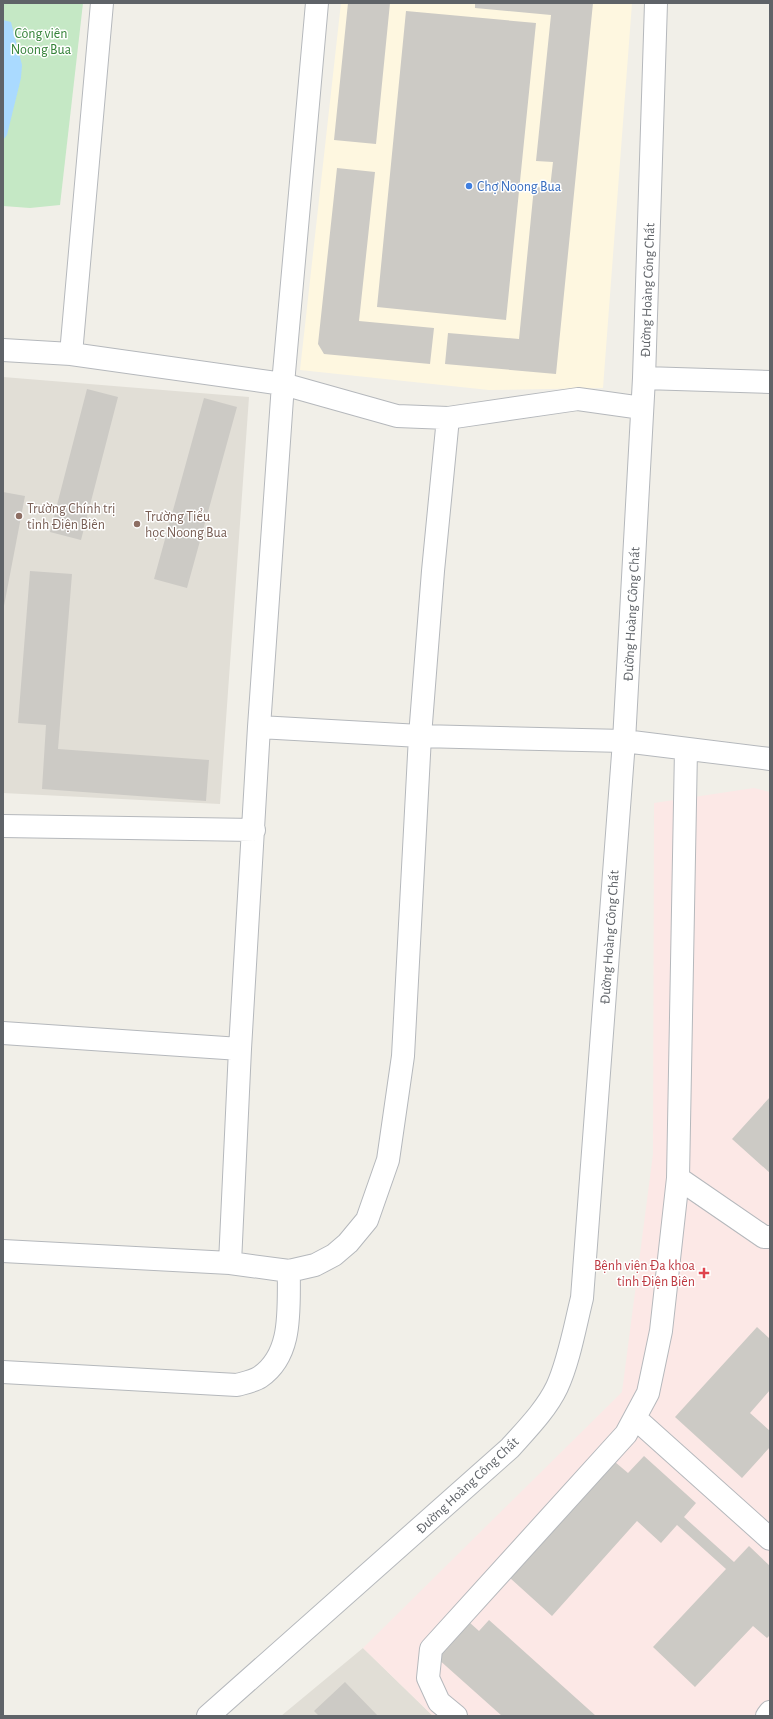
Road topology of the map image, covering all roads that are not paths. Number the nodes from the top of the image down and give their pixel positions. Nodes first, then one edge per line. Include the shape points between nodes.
1 (102, 3) edge
2 (317, 3) edge
3 (656, 3) edge
4 (3, 350) edge
5 (71, 354) junction
6 (644, 378) junction
7 (770, 382) edge
8 (283, 384) junction
9 (642, 408) junction
10 (448, 418) junction
11 (259, 727) junction
12 (420, 736) junction
13 (624, 742) junction
14 (686, 749) junction
15 (770, 759) edge
16 (3, 826) edge
17 (254, 830) junction
18 (3, 1034) edge
19 (240, 1049) junction
20 (678, 1178) junction
21 (770, 1237) edge
22 (3, 1251) edge
23 (230, 1263) junction
24 (289, 1271) junction
25 (3, 1372) edge
26 (635, 1418) junction
27 (770, 1540) edge
28 (770, 1712) edge
29 (208, 1716) edge
30 (456, 1716) edge
31 (767, 1716) edge

1 - 5 street
2 - 8 street
3 - 6 street, Đường Hoàng Công Chất
4 - 5 street
5 - 8 street
6 - 7 street
6 - 9 street, Đường Hoàng Công Chất
8 - 10 street via 397,416
8 - 11 street
9 - 10 street via 578,399
9 - 13 street, Đường Hoàng Công Chất
10 - 12 street
11 - 12 street
11 - 17 street
12 - 13 street
12 - 24 street via 403,1056 388,1160 367,1220 348,1243 314,1265
13 - 14 street
13 - 29 street, Đường Hoàng Công Chất via 582,1298 557,1387 536,1418 510,1448
14 - 15 street
14 - 20 street
16 - 17 street
17 - 19 street
18 - 19 street
19 - 23 street
20 - 21 street via 764,1237
20 - 26 street via 661,1331 648,1393
22 - 23 street
23 - 24 street
24 - 25 street via 286,1333 279,1359 260,1377 237,1385
26 - 27 street
26 - 30 street via 626,1434 430,1649 428,1678 439,1702
28 - 31 street

